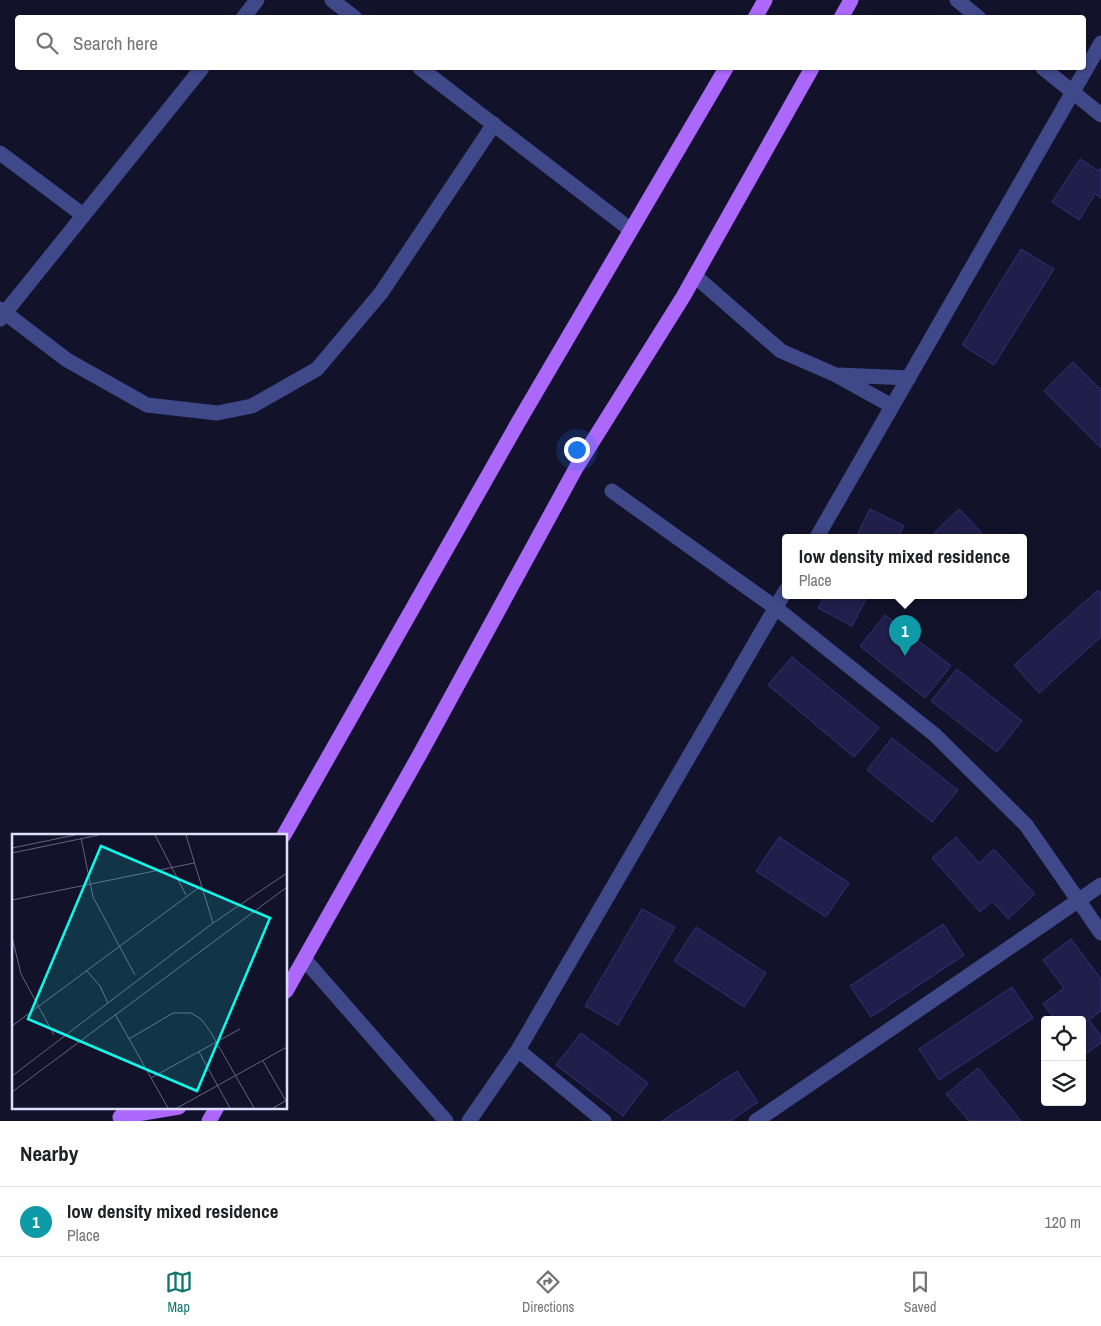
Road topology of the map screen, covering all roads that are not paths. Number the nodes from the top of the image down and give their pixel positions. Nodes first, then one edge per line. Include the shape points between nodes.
1 (257, 0) edge
2 (332, 0) edge
3 (765, 0) edge
4 (851, 0) edge
5 (957, 0) edge
6 (245, 15) edge
7 (351, 15) edge
8 (756, 15) edge
9 (843, 15) edge
10 (975, 15) edge
11 (1101, 43) edge
12 (1086, 69) edge
13 (200, 70) edge
14 (423, 70) edge
15 (725, 70) edge
16 (811, 70) edge
17 (1046, 70) edge
18 (1086, 70) edge
19 (1073, 92) junction
20 (1101, 114) edge
21 (494, 124) junction
22 (0, 153) edge
23 (83, 216) junction
24 (631, 230) junction
25 (695, 276) junction
26 (2, 313) edge
27 (836, 375) junction
28 (909, 378) junction
29 (892, 406) junction
30 (612, 491) dead end
31 (819, 534) edge
32 (782, 597) edge
33 (776, 608) junction
34 (285, 834) edge
35 (1101, 885) edge
36 (1079, 901) junction
37 (1101, 933) edge
38 (304, 960) junction
39 (288, 988) edge
40 (518, 1050) junction
41 (173, 1108) edge
42 (216, 1108) edge
43 (122, 1115) edge
44 (209, 1121) edge
45 (446, 1121) edge
46 (469, 1121) edge
47 (604, 1121) edge
48 (756, 1121) edge

1 - 6 street
2 - 7 street
3 - 8 main road
4 - 9 main road
5 - 10 street
11 - 12 street
13 - 23 street
14 - 21 street
15 - 24 main road
16 - 25 main road
17 - 19 street
18 - 19 street
19 - 20 street
19 - 28 street
21 - 24 street
21 - 26 street via 381,293 317,369 252,406 217,413 147,406 67,360
22 - 23 street
23 - 26 street
24 - 34 main road
25 - 27 street via 781,351
25 - 38 main road via 576,468
27 - 28 street
27 - 29 street
28 - 29 street
29 - 31 street
30 - 33 street
32 - 33 street
33 - 36 street via 935,735 966,764 1026,825
33 - 40 street
35 - 36 street
36 - 37 street
36 - 48 street
38 - 39 main road
38 - 45 street
40 - 46 street
40 - 47 street
41 - 43 main road
42 - 44 main road

